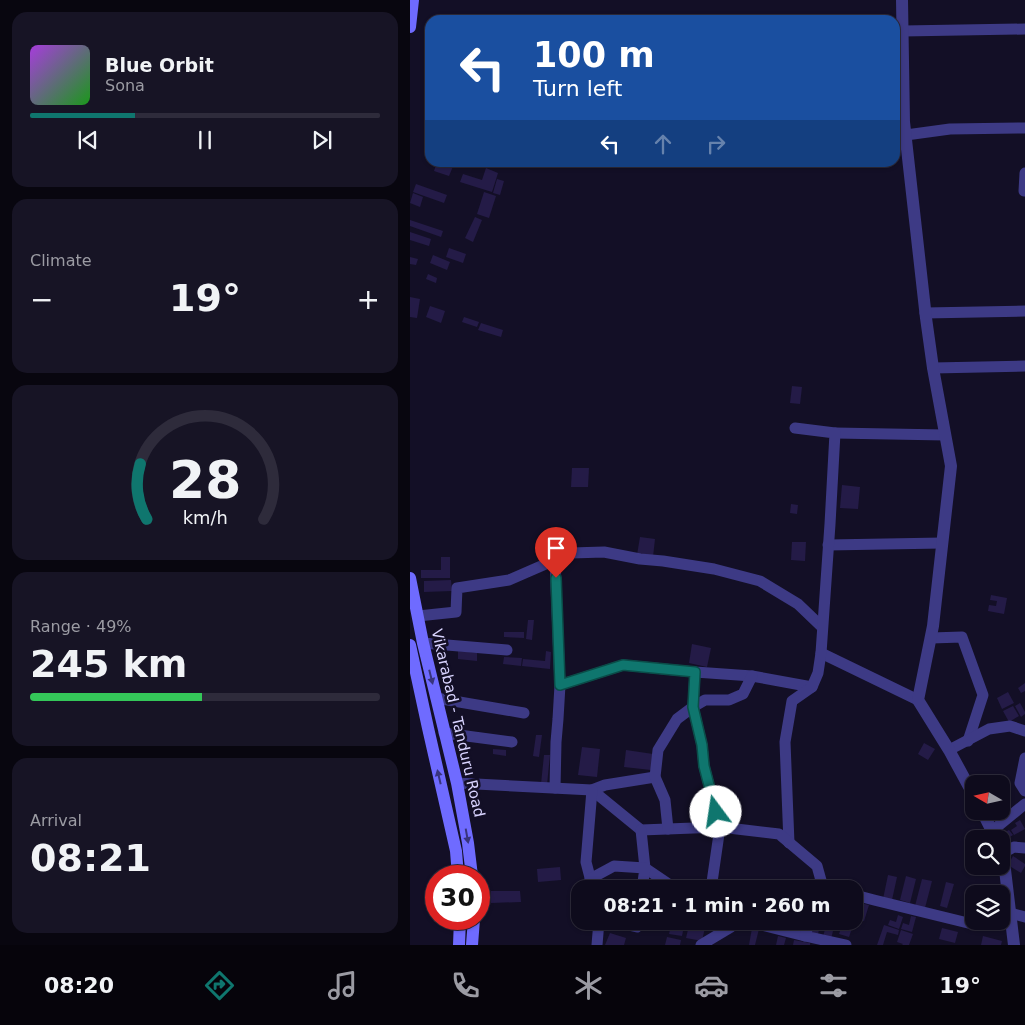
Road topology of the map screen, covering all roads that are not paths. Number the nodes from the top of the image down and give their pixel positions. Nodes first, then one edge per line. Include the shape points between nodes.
1 (413, 0) edge
2 (902, 0) edge
3 (410, 27) edge
4 (1025, 29) edge
5 (903, 32) junction
6 (1025, 128) edge
7 (906, 135) junction
8 (1025, 173) edge
9 (1024, 192) edge
10 (1025, 311) edge
11 (926, 313) junction
12 (1025, 366) edge
13 (933, 368) junction
14 (795, 428) dead end
15 (835, 433) junction
16 (945, 435) junction
17 (942, 543) junction
18 (828, 545) junction
19 (555, 560) junction
20 (410, 578) edge
21 (418, 616) junction
22 (822, 628) junction
23 (931, 638) junction
24 (416, 644) edge
25 (507, 650) dead end
26 (821, 653) junction
27 (695, 672) junction
28 (752, 676) junction
29 (560, 685) junction
30 (812, 688) junction
31 (436, 698) junction
32 (918, 700) junction
33 (693, 707) junction
34 (524, 713) dead end
35 (1025, 731) edge
36 (444, 732) junction
37 (968, 741) junction
38 (512, 742) dead end
39 (949, 750) junction
40 (449, 751) junction
41 (434, 756) junction
42 (1025, 758) edge
43 (654, 777) junction
44 (965, 779) edge
45 (457, 783) junction
46 (555, 788) junction
47 (592, 790) junction
48 (1025, 791) edge
49 (1025, 804) edge
50 (720, 827) junction
51 (668, 829) junction
52 (641, 830) junction
53 (999, 830) edge
54 (789, 843) junction
55 (1010, 848) edge
56 (1025, 848) edge
57 (457, 865) edge
58 (471, 865) edge
59 (645, 868) junction
60 (591, 880) edge
61 (597, 880) edge
62 (643, 880) edge
63 (663, 880) edge
64 (712, 880) edge
65 (820, 880) edge
66 (863, 897) edge
67 (1010, 913) joint
68 (1025, 917) edge
69 (965, 922) edge
70 (460, 930) edge
71 (473, 930) edge
72 (598, 930) edge
73 (726, 930) edge
74 (781, 930) edge
75 (807, 930) edge
76 (805, 936) junction
77 (459, 945) edge
78 (472, 945) edge
79 (597, 945) edge
80 (701, 945) edge
81 (846, 945) edge
82 (1014, 945) edge

1 - 3 main road
2 - 5 street
4 - 5 street
5 - 7 street
6 - 7 street via 950,129
7 - 11 street
8 - 9 street
10 - 11 street
11 - 13 street
12 - 13 street
13 - 16 street
14 - 15 street
15 - 16 street
15 - 18 street
16 - 17 street via 950,466
17 - 18 street
17 - 23 street
18 - 22 street
19 - 21 street via 509,580 457,588 456,612
19 - 22 street via 571,552 604,552 714,569 760,581 798,604
19 - 29 street
20 - 21 main road, Vikarabad - Tanduru Road
21 - 24 main road, Vikarabad - Tanduru Road
22 - 26 street
23 - 32 street
23 - 37 street via 962,637 983,695
24 - 25 street
24 -> 31 main road, Vikarabad - Tanduru Road
24 - 41 main road, Vikarabad - Tanduru Road
26 - 30 street
26 - 32 street
27 - 28 street
27 - 29 street via 623,665
27 - 33 street
28 - 30 street
28 - 33 street via 743,694 729,700 705,700
29 - 46 street
30 - 54 street via 792,701 785,742
31 - 34 street
31 - 36 main road, Vikarabad - Tanduru Road
32 - 39 street
33 - 43 street via 677,718 658,750
33 - 50 street
35 - 37 street via 1010,726 989,729
36 - 38 street
36 - 40 main road, Vikarabad - Tanduru Road
37 - 39 street
39 - 44 street
40 - 41 main road
40 - 45 main road, Vikarabad - Tanduru Road
57 -> 41 main road, Vikarabad - Tanduru Road
42 - 48 street via 1020,783
43 - 47 street
43 - 51 street via 665,800
45 - 46 street
45 -> 58 main road, Vikarabad - Tanduru Road
46 - 47 street
47 - 52 street
47 - 60 street via 586,862
49 - 53 street
50 - 51 street
50 - 54 street via 779,834
50 - 64 street
51 - 52 street
52 - 59 street
54 - 65 street via 817,866
55 - 56 street
59 - 61 street via 614,866
59 - 62 street
59 - 63 street
66 - 69 street
67 - 68 street
67 - 82 street
70 - 77 main road
71 - 78 main road
72 - 79 street
73 - 80 street
74 - 76 street
75 - 76 street
76 - 81 street

